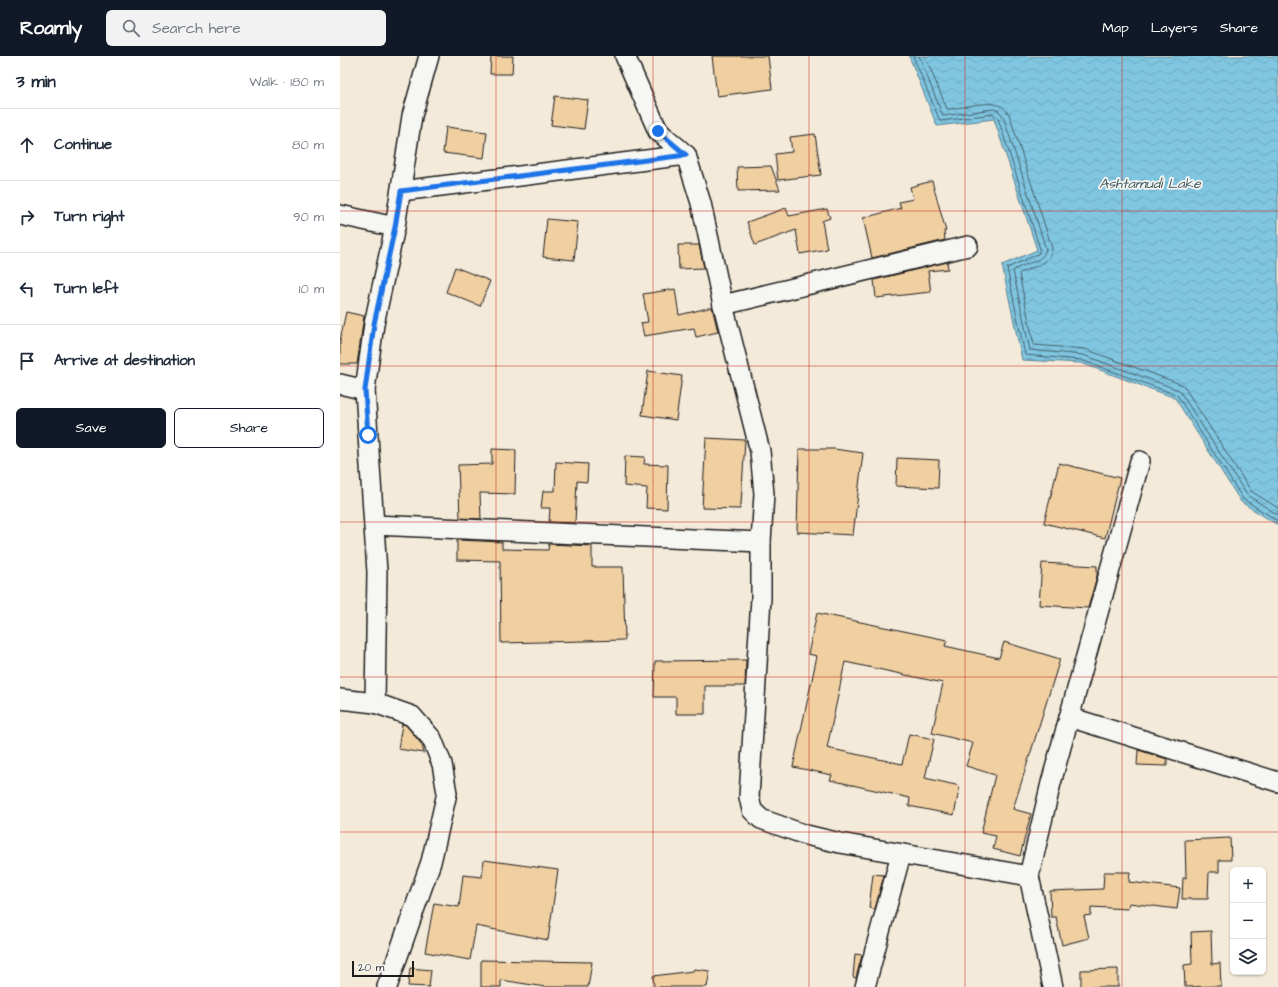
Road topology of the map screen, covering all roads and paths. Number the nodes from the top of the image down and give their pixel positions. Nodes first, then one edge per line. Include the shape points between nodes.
1 (429, 56) edge
2 (625, 56) edge
3 (686, 155) junction
4 (401, 191) junction
5 (340, 214) edge
6 (395, 227) junction
7 (968, 246) dead end
8 (723, 305) junction
9 (340, 384) edge
10 (365, 390) junction
11 (1140, 461) dead end
12 (374, 525) junction
13 (761, 542) junction
14 (340, 699) edge
15 (375, 703) junction
16 (1069, 717) junction
17 (1278, 782) edge
18 (901, 854) junction
19 (1029, 876) junction
20 (387, 987) edge
21 (865, 987) edge
22 (1053, 987) edge

1 - 4 street via 412,116
2 - 3 street via 658,131
3 - 4 street
3 - 8 street via 701,204
4 - 6 street
5 - 6 street
6 - 10 street via 374,324
7 - 8 street
8 - 13 street via 761,458 764,494
9 - 10 street
10 - 12 street
11 - 16 street
12 - 13 street
12 - 15 street via 377,572
13 - 18 street via 761,598 749,797 752,810 761,819 806,835
14 - 15 street
15 - 20 street via 412,716 432,739 442,764 446,793 431,862
16 - 17 street
16 - 19 street via 1050,783
18 - 19 street
18 - 21 street
19 - 22 street

